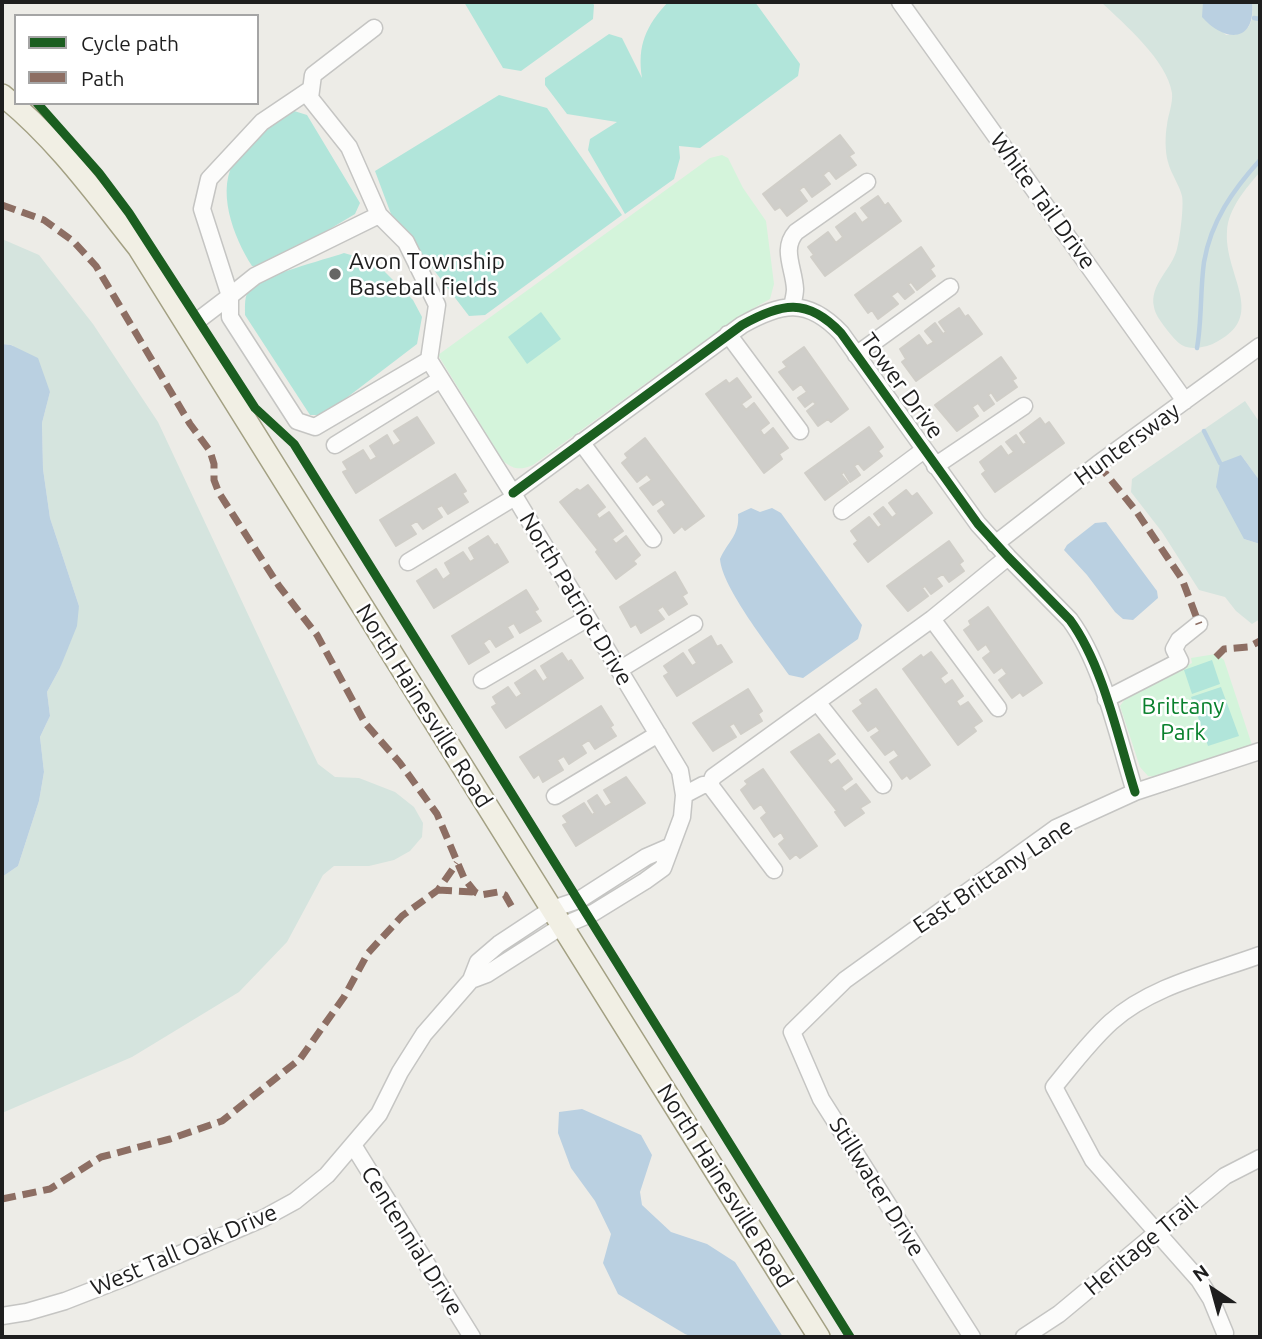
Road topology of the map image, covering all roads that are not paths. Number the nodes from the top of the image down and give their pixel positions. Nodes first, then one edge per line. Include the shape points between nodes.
1 (900, 2) edge
2 (374, 28) dead end
3 (311, 89) junction
4 (14, 105) edge
5 (867, 182) dead end
6 (379, 215) junction
7 (950, 287) dead end
8 (230, 296) junction
9 (792, 307) junction
10 (188, 328) junction
11 (727, 334) junction
12 (1260, 346) edge
13 (856, 355) junction
14 (429, 360) junction
15 (441, 379) junction
16 (1185, 401) junction
17 (1024, 406) dead end
18 (800, 431) dead end
19 (581, 442) junction
20 (335, 445) dead end
21 (924, 450) junction
22 (936, 466) junction
23 (514, 495) junction
24 (842, 511) dead end
25 (653, 539) dead end
26 (995, 544) junction
27 (1008, 557) junction
28 (408, 562) dead end
29 (588, 618) junction
30 (932, 619) junction
31 (694, 624) dead end
32 (1199, 624) dead end
33 (619, 670) junction
34 (482, 680) dead end
35 (1106, 699) junction
36 (817, 702) junction
37 (998, 708) dead end
38 (658, 734) junction
39 (1260, 751) edge
40 (710, 785) junction
41 (883, 785) dead end
42 (1135, 792) junction
43 (684, 794) junction
44 (555, 796) dead end
45 (774, 870) dead end
46 (557, 917) junction
47 (1260, 955) edge
48 (792, 1032) joint
49 (353, 1145) junction
50 (1260, 1158) edge
51 (1157, 1232) junction
52 (2, 1316) edge
53 (1226, 1333) dead end
54 (472, 1337) edge
55 (819, 1337) edge
56 (971, 1337) edge
57 (1024, 1337) edge

1 - 16 street, White Tail Drive
2 - 3 street via 313,75
3 - 6 street via 310,98 349,147
3 - 8 street via 262,122 209,179 202,209
4 - 10 main road, North Hainesville Road via 79,173 138,247
5 - 9 street via 790,240 796,291
6 - 8 street via 256,276
6 - 14 street via 406,242 437,305
7 - 13 street
8 - 10 street
8 - 14 street via 230,317 297,421 315,427
9 - 11 street via 769,310
9 - 13 street, Tower Drive via 827,319
10 - 46 main road, North Hainesville Road
11 - 18 street
11 - 19 street
12 - 16 street, Huntersway
13 - 21 street, Tower Drive
14 - 15 street, North Patriot Drive
15 - 20 street
15 - 23 street, North Patriot Drive
16 - 26 street, Huntersway
17 - 22 street
19 - 23 street
19 - 25 street
21 - 22 street, Tower Drive
21 - 24 street
22 - 26 street, Tower Drive
23 - 28 street
23 - 29 street, North Patriot Drive
26 - 27 street, Tower Drive
27 - 30 street
27 - 35 street, Tower Drive via 1080,633
29 - 33 street, North Patriot Drive
29 - 34 street
30 - 36 street
30 - 37 street
31 - 33 street
32 - 35 street via 1174,649 1180,661
33 - 38 street, North Patriot Drive
35 - 42 street, Tower Drive
36 - 40 street via 713,777
36 - 41 street
38 - 43 street, North Patriot Drive via 680,771
38 - 44 street
39 - 42 street, East Brittany Lane
40 - 43 street
40 - 45 street
42 - 48 street, East Brittany Lane via 1056,828 845,980
43 - 46 street, North Patriot Drive via 678,831 669,847 646,857
46 - 49 street, West Tall Oak Drive via 487,954 474,968 471,981 424,1034 379,1114
46 - 55 main road, North Hainesville Road
47 - 51 street via 1163,990 1133,1006 1104,1029 1054,1087 1101,1169
48 - 56 street, Stillwater Drive via 821,1099
49 - 52 street, West Tall Oak Drive via 327,1175 264,1218 65,1301
49 - 54 street, Centennial Drive
50 - 51 street, Heritage Trail via 1225,1177
51 - 53 street via 1199,1280
51 - 57 street, Heritage Trail via 1059,1314

